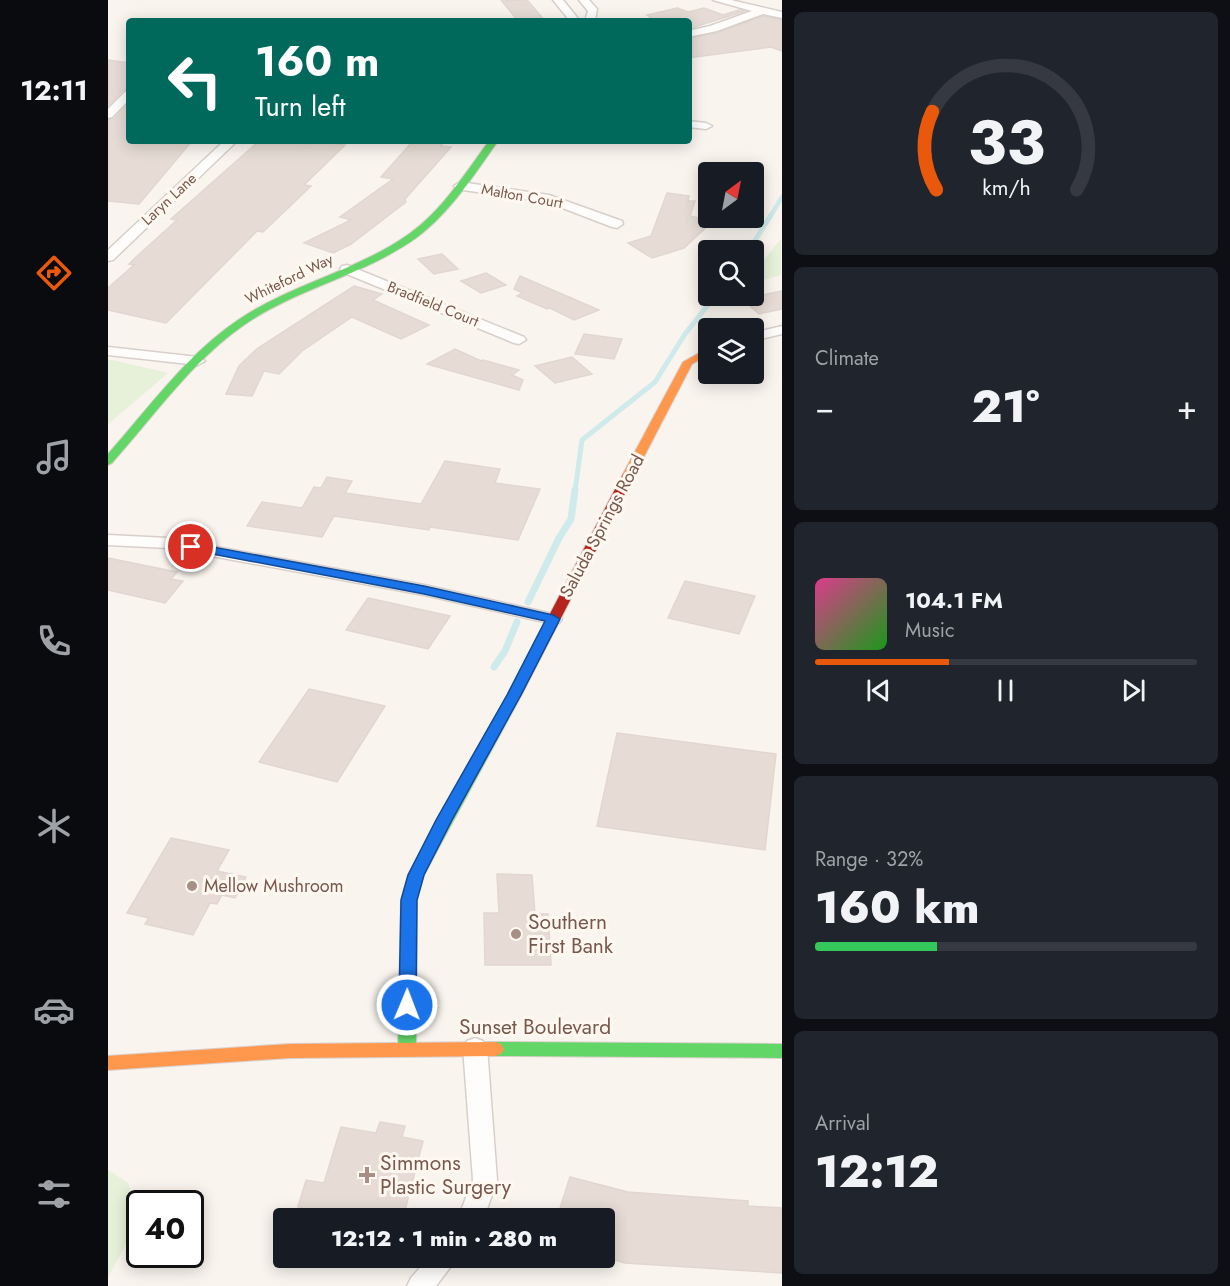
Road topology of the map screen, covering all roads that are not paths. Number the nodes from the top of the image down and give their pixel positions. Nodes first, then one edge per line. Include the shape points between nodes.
1 (558, 0) edge
2 (584, 0) edge
3 (717, 0) edge
4 (761, 11) junction
5 (782, 15) edge
6 (573, 18) edge
7 (591, 18) edge
8 (692, 33) edge
9 (126, 97) edge
10 (108, 116) edge
11 (692, 124) edge
12 (706, 126) dead end
13 (228, 144) edge
14 (492, 144) edge
15 (460, 186) junction
16 (617, 224) dead end
17 (108, 257) edge
18 (348, 269) junction
19 (782, 330) edge
20 (764, 334) edge
21 (519, 340) dead end
22 (108, 351) edge
23 (698, 356) edge
24 (198, 361) junction
25 (108, 461) edge
26 (108, 540) edge
27 (553, 619) junction
28 (475, 1047) junction
29 (407, 1048) junction
30 (782, 1052) edge
31 (108, 1063) edge
32 (475, 1208) edge
33 (436, 1268) edge
34 (420, 1286) edge

1 - 6 street
2 - 7 street via 593,11
3 - 4 street
4 - 5 street
4 - 8 street
9 - 10 street
11 - 12 street
13 - 17 street, Laryn Lane
14 - 15 street, Whiteford Way
15 - 16 street, Malton Court via 549,199
15 - 18 street, Whiteford Way via 410,238
18 - 21 street, Bradfield Court
18 - 24 street, Whiteford Way via 257,311 219,339
19 - 20 street
22 - 24 street
23 - 27 street, Saluda Springs Road via 688,362
24 - 25 street, Whiteford Way
26 - 27 street via 168,543 424,590
27 - 29 street, Saluda Springs Road via 444,820 410,892
28 - 29 street, Sunset Boulevard
28 - 30 street, Sunset Boulevard
28 - 32 street via 485,1180
29 - 31 street, Sunset Boulevard
33 - 34 street

